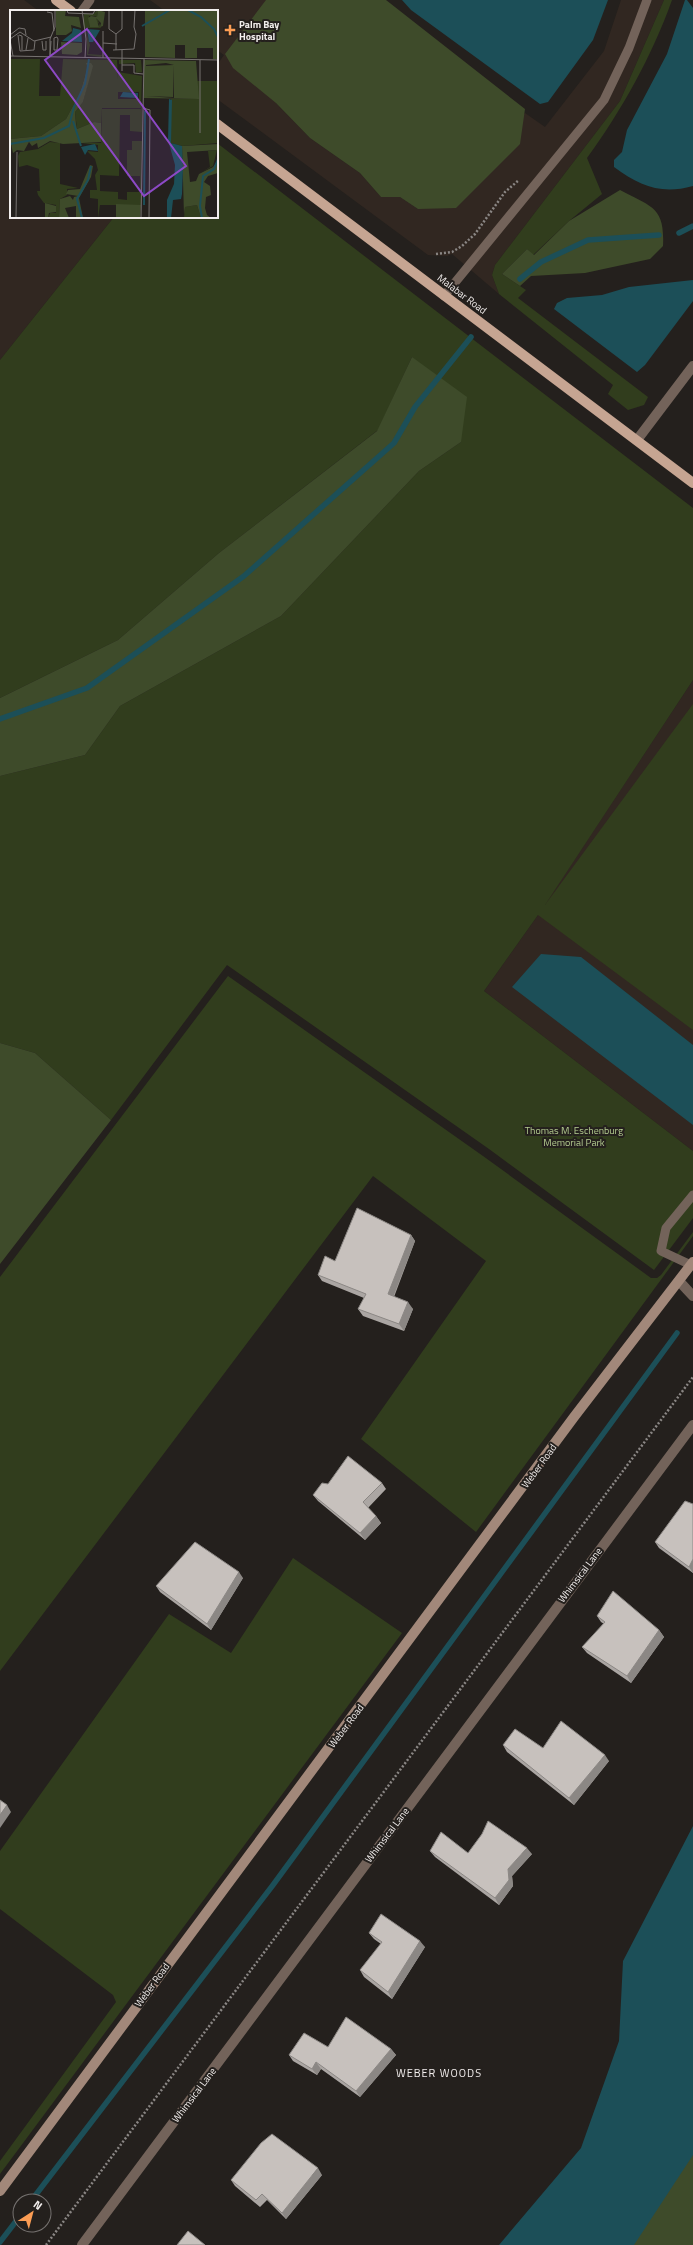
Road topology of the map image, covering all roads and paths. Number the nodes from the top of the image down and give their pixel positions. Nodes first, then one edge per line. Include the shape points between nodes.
1 (56, 0) edge
2 (90, 0) edge
3 (648, 0) edge
4 (70, 10) edge
5 (83, 10) edge
6 (218, 125) edge
7 (523, 176) dead end
8 (436, 254) dead end
9 (444, 296) junction
10 (693, 366) edge
11 (637, 440) junction
12 (693, 483) edge
13 (693, 1195) edge
14 (692, 1263) edge
15 (679, 1281) junction
16 (693, 1296) edge
17 (693, 1376) edge
18 (693, 1425) edge
19 (0, 2191) edge
20 (46, 2245) edge
21 (82, 2245) edge

1 - 4 main road
2 - 5 lane
3 - 9 lane via 604,100
6 - 9 main road, Malabar Road
7 - 8 path via 505,192 475,234 462,246 452,252
9 - 11 main road, Malabar Road
10 - 11 street
11 - 12 main road, Malabar Road
13 - 14 lane via 666,1228 661,1251
14 - 15 street, Weber Road
15 - 16 street
15 - 19 street, Weber Road via 574,1417
17 - 20 path
18 - 21 street, Whimsical Lane

